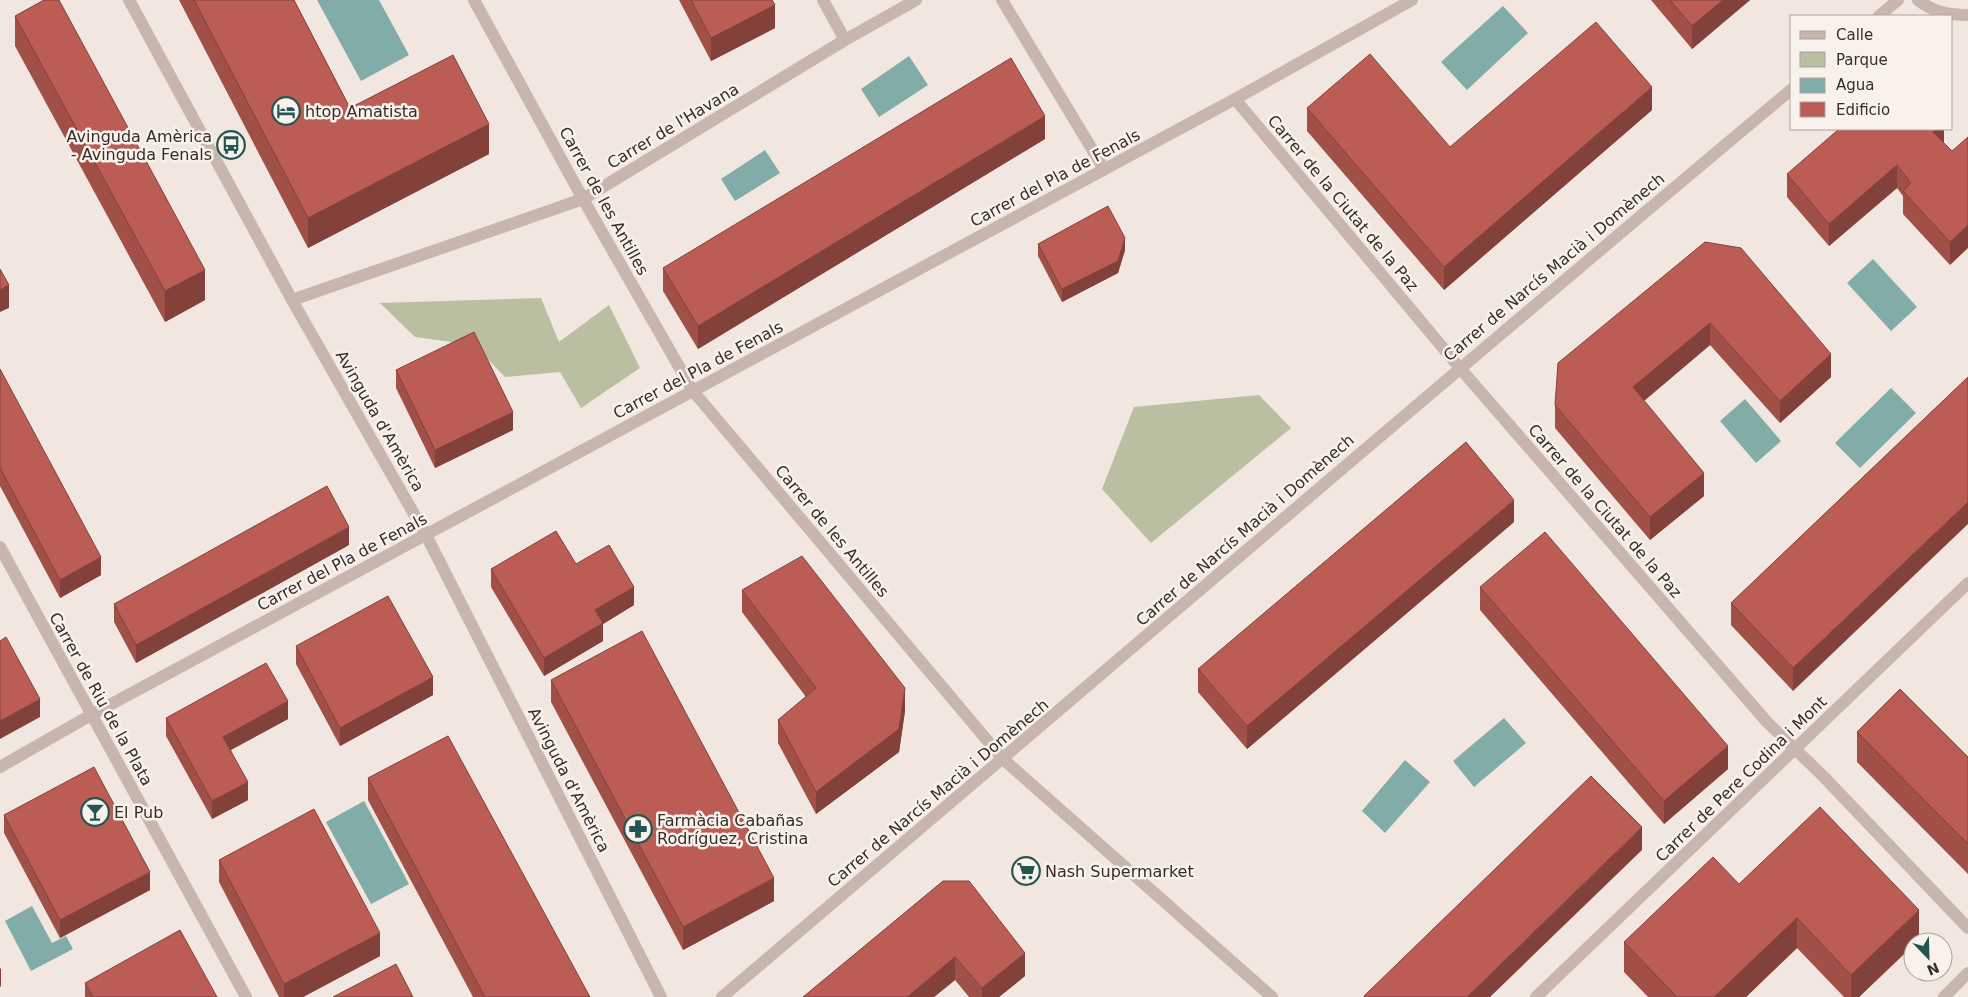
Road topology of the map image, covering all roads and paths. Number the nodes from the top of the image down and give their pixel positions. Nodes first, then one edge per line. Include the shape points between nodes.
1 (129, 0) edge
2 (474, 0) edge
3 (823, 0) edge
4 (916, 0) edge
5 (1002, 0) edge
6 (1412, 0) edge
7 (1898, 0) edge
8 (1918, 0) edge
9 (1880, 15) edge
10 (1949, 15) edge
11 (1968, 15) edge
12 (1953, 16) edge
13 (844, 40) junction
14 (1790, 91) edge
15 (1235, 99) junction
16 (1104, 169) junction
17 (583, 200) junction
18 (292, 300) junction
19 (1460, 367) junction
20 (694, 391) junction
21 (426, 535) junction
22 (0, 547) edge
23 (1968, 583) edge
24 (91, 715) junction
25 (1796, 750) junction
26 (1003, 759) junction
27 (0, 767) edge
28 (1968, 928) edge
29 (1968, 973) edge
30 (246, 997) edge
31 (661, 997) edge
32 (722, 997) edge
33 (1272, 997) edge
34 (1536, 997) edge
35 (1944, 997) edge

1 - 18 street, Avinguda d'Amèrica
2 - 17 street, Carrer de les Antilles
3 - 13 street
4 - 13 street, Carrer de l'Havana
5 - 16 street
6 - 15 street, Carrer del Pla de Fenals
7 - 9 street
8 - 10 street
11 - 12 street
13 - 17 street, Carrer de l'Havana
14 - 19 street, Carrer de Narcís Macià i Domènech
15 - 16 street, Carrer del Pla de Fenals
15 - 19 street, Carrer de la Ciutat de la Paz
16 - 20 street, Carrer del Pla de Fenals
17 - 18 street, Carrer de l'Havana
17 - 20 street, Carrer de les Antilles
18 - 21 street, Avinguda d'Amèrica
19 - 25 street, Carrer de la Ciutat de la Paz via 1767,722
19 - 26 street, Carrer de Narcís Macià i Domènech
20 - 21 street, Carrer del Pla de Fenals
20 - 26 street, Carrer de les Antilles
21 - 24 street, Carrer del Pla de Fenals
21 - 31 street, Avinguda d'Amèrica
22 - 24 street, Carrer de Riu de la Plata
23 - 25 street, Carrer de Pere Codina i Mont
24 - 27 street, Carrer del Pla de Fenals
24 - 30 street, Carrer de Riu de la Plata
25 - 28 street, Carrer de la Ciutat de la Paz
25 - 34 street, Carrer de Pere Codina i Mont
26 - 32 street, Carrer de Narcís Macià i Domènech
26 - 33 street, Carrer de les Antilles
29 - 35 street

